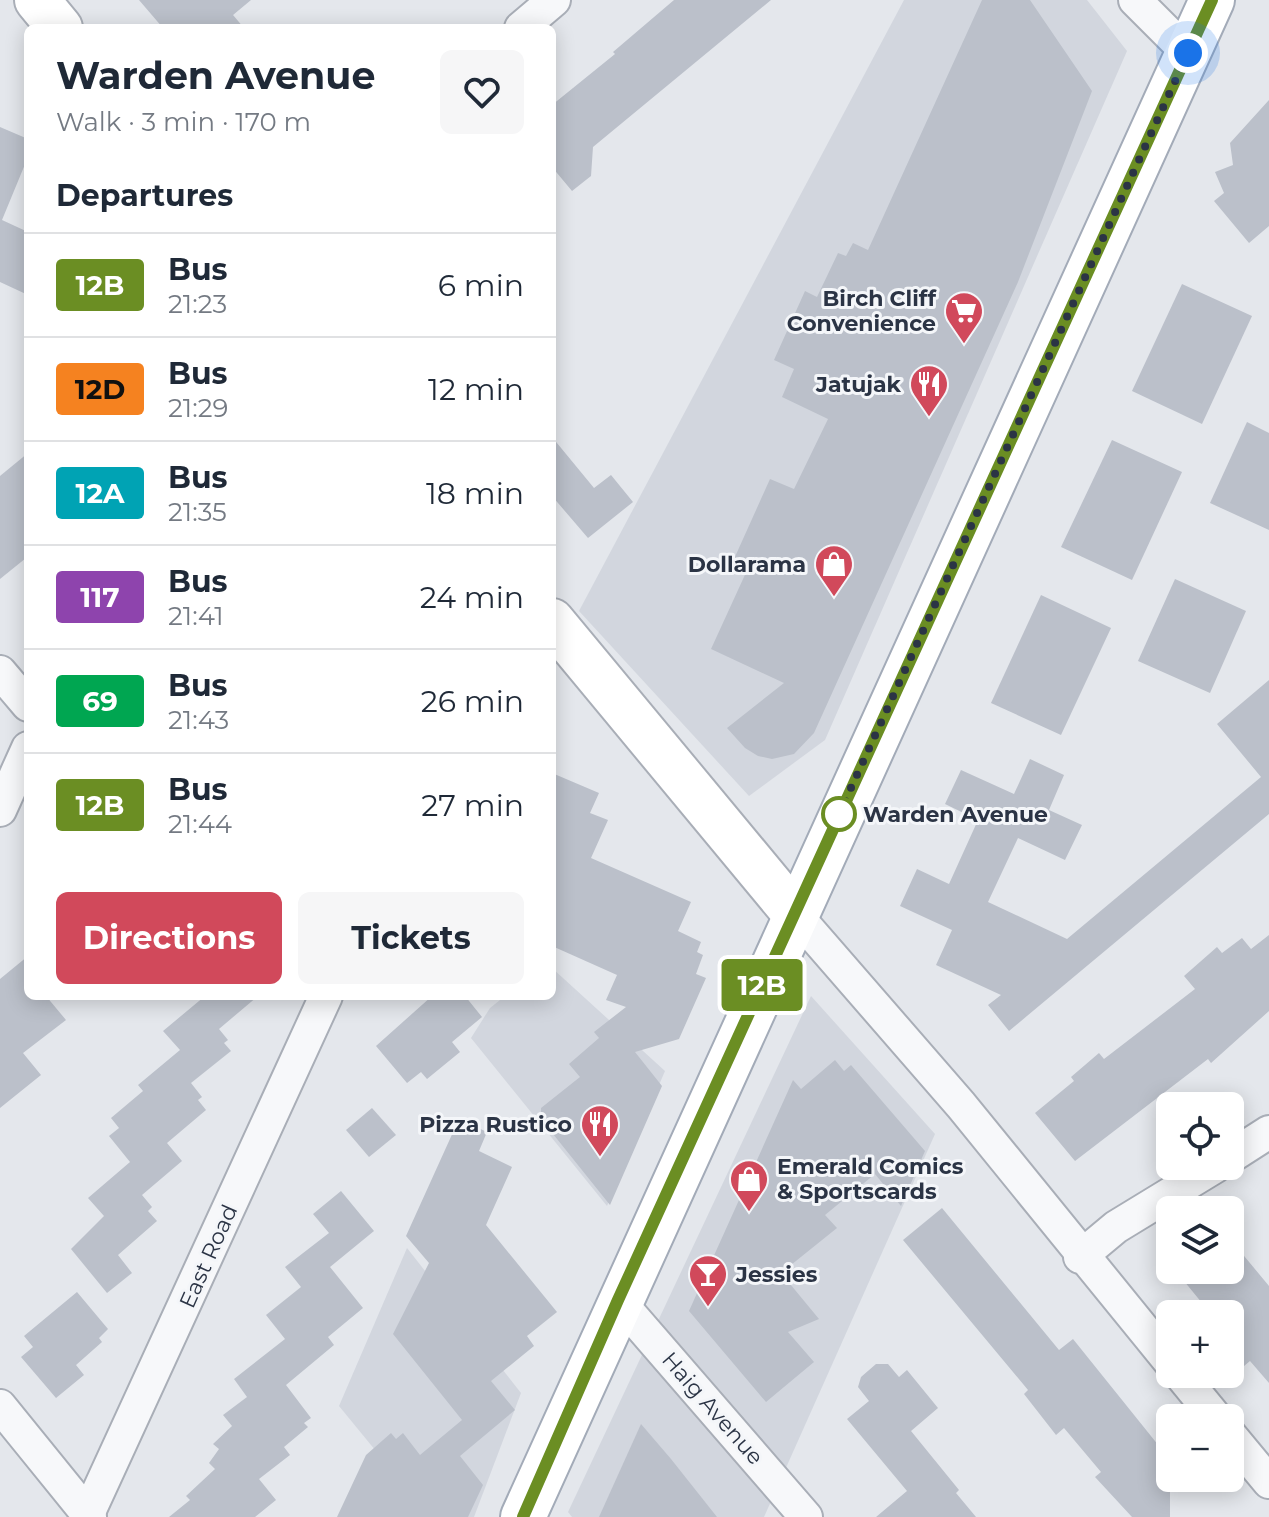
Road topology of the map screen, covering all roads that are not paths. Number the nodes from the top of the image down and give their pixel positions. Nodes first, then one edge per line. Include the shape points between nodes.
1 (37, 0) edge
2 (554, 0) edge
3 (1135, 0) edge
4 (1212, 0) edge
5 (57, 24) edge
6 (526, 24) edge
7 (1188, 53) junction
8 (556, 626) edge
9 (0, 672) edge
10 (24, 700) edge
11 (24, 757) edge
12 (0, 810) edge
13 (795, 914) junction
14 (324, 1000) edge
15 (1269, 1132) edge
16 (1244, 1148) edge
17 (1193, 1180) edge
18 (1080, 1257) junction
19 (618, 1300) junction
20 (1156, 1346) edge
21 (1191, 1388) edge
22 (1205, 1404) edge
23 (0, 1406) edge
24 (1244, 1452) edge
25 (1269, 1482) edge
26 (89, 1515) edge
27 (523, 1517) edge
28 (806, 1517) edge

1 - 5 main road
2 - 6 street
3 - 7 street
4 - 7 main road
7 - 13 main road
8 - 13 main road
9 - 10 street
11 - 12 street
13 - 18 street via 961,1105
13 - 19 main road
14 - 26 street, East Road
15 - 16 street
17 - 18 street via 1116,1227
18 - 20 street
19 - 27 main road
19 - 28 street, Haig Avenue
21 - 22 street
23 - 26 street
24 - 25 street

